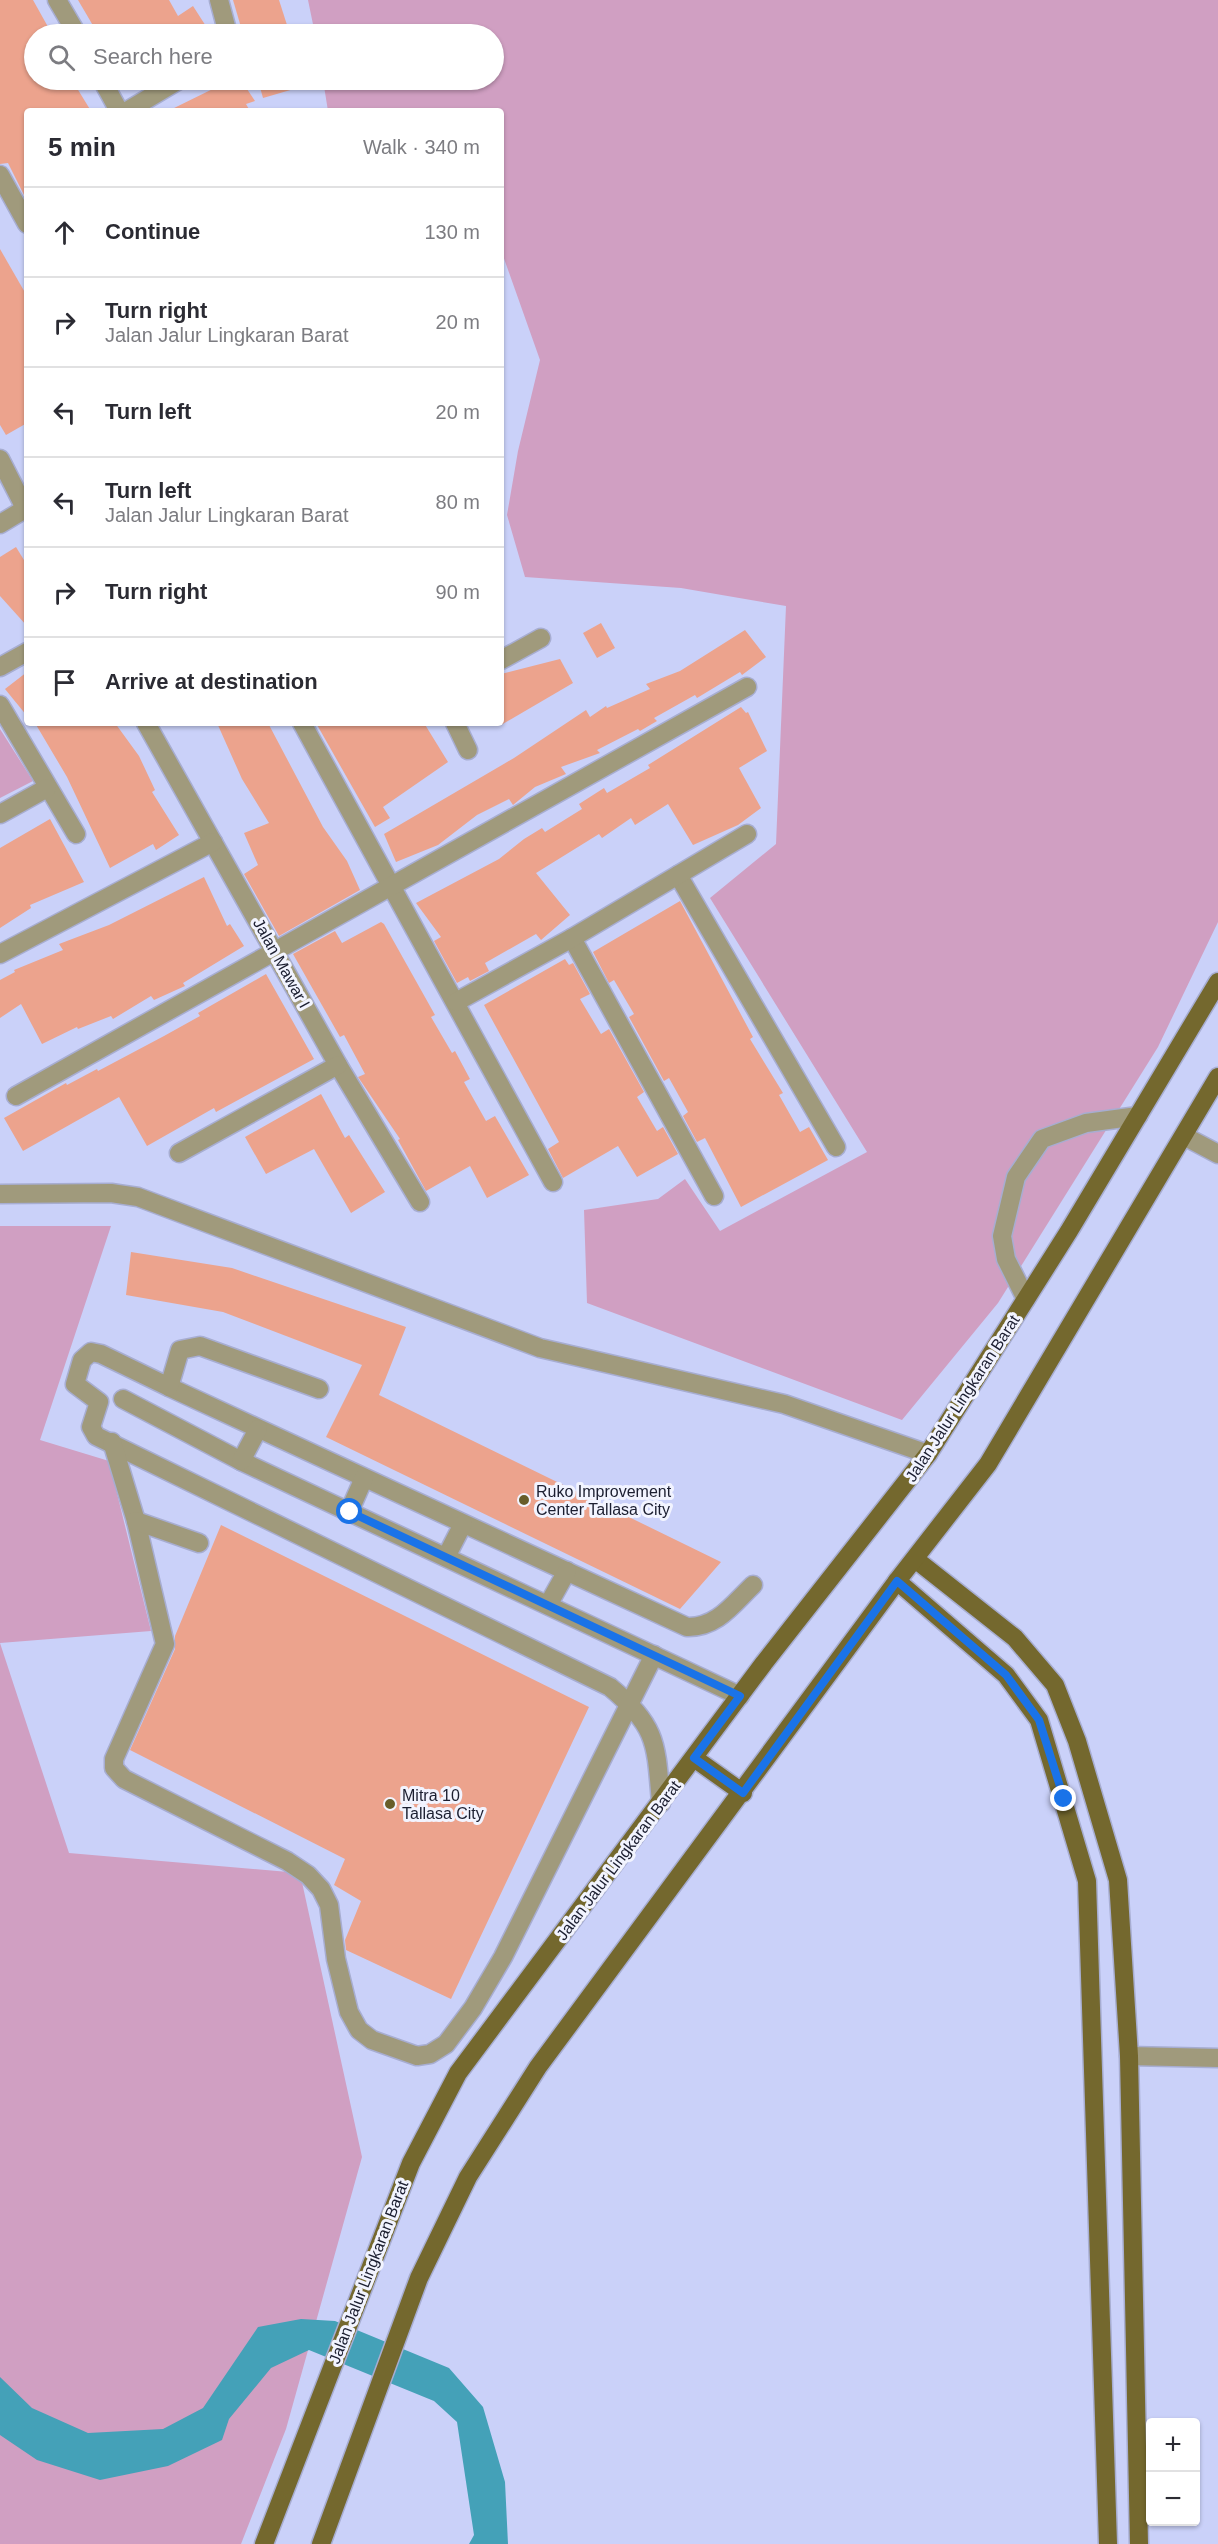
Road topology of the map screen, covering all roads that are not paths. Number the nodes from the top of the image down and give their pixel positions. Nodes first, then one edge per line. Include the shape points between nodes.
1 (57, 0) edge
2 (219, 0) edge
3 (71, 24) edge
4 (225, 24) edge
5 (107, 90) edge
6 (162, 90) edge
7 (117, 108) edge
8 (132, 108) edge
9 (0, 175) edge
10 (24, 219) edge
11 (0, 459) edge
12 (24, 507) edge
13 (24, 512) edge
14 (0, 524) edge
15 (542, 638) dead end
16 (24, 654) edge
17 (504, 658) edge
18 (0, 667) edge
19 (747, 687) dead end
20 (0, 705) edge
21 (148, 726) edge
22 (304, 726) edge
23 (456, 726) edge
24 (468, 750) dead end
25 (47, 788) junction
26 (0, 814) edge
27 (76, 834) dead end
28 (747, 834) dead end
29 (213, 842) junction
30 (678, 875) junction
31 (393, 886) junction
32 (572, 938) junction
33 (276, 950) junction
34 (0, 954) edge
35 (1218, 982) edge
36 (456, 1002) junction
37 (338, 1065) junction
38 (1218, 1077) edge
39 (16, 1096) dead end
40 (1138, 1116) junction
41 (1184, 1136) junction
42 (836, 1147) dead end
43 (179, 1153) dead end
44 (1218, 1154) edge
45 (553, 1182) dead end
46 (0, 1194) edge
47 (714, 1196) dead end
48 (420, 1202) dead end
49 (1026, 1299) junction
50 (135, 1372) junction
51 (169, 1387) junction
52 (319, 1389) dead end
53 (123, 1399) junction
54 (99, 1402) junction
55 (258, 1429) junction
56 (112, 1442) junction
57 (928, 1454) junction
58 (241, 1461) junction
59 (364, 1478) junction
60 (350, 1512) junction
61 (136, 1521) junction
62 (463, 1524) junction
63 (199, 1544) dead end
64 (446, 1557) junction
65 (915, 1559) junction
66 (567, 1571) junction
67 (897, 1581) junction
68 (753, 1585) dead end
69 (548, 1605) junction
70 (654, 1655) junction
71 (740, 1696) junction
72 (629, 1703) junction
73 (694, 1758) junction
74 (743, 1793) junction
75 (661, 1803) junction
76 (1130, 2055) junction
77 (1218, 2058) edge
78 (264, 2544) edge
79 (321, 2544) edge
80 (1108, 2544) edge
81 (1139, 2544) edge

1 - 3 street
2 - 4 street
5 - 7 street
6 - 8 street
9 - 10 street
11 - 12 street
13 - 14 street
15 - 17 street
16 - 18 street
19 - 31 street
20 - 25 street
21 - 29 street, Jalan Mawar I
22 - 31 street
23 - 24 street
25 - 26 street
25 - 27 street
28 - 30 street
29 - 33 street, Jalan Mawar I
29 - 34 street
30 - 32 street
30 - 42 street
31 - 33 street
31 - 36 street
32 - 36 street
32 - 47 street
33 - 37 street, Jalan Mawar I
33 - 39 street
35 - 40 main road, Jalan Jalur Lingkaran Barat
36 - 45 street
37 - 43 street
37 - 48 street, Jalan Mawar I
38 - 41 main road
40 - 49 main road, Jalan Jalur Lingkaran Barat
40 - 49 street via 1086,1123 1042,1139 1016,1177 1002,1236 1006,1259
41 - 44 street
41 - 65 main road via 988,1464
46 - 57 street via 111,1193 138,1197 540,1347 784,1404
49 - 57 main road, Jalan Jalur Lingkaran Barat
50 - 51 street
50 - 53 street
50 - 54 street via 91,1352 82,1360 75,1384
51 - 52 street via 180,1350 200,1346
51 - 55 street
53 - 54 street
53 - 58 street
54 - 56 street via 91,1427 96,1436
55 - 58 street
55 - 59 street
56 - 61 street
56 - 72 street via 595,1679
57 - 71 main road, Jalan Jalur Lingkaran Barat
58 - 60 street
59 - 60 street
59 - 62 street
60 - 64 street
61 - 63 street
61 - 72 street via 165,1644 114,1759 116,1773 308,1875 329,1905 336,1959 349,2012 358,2030 372,2040 417,2056 430,2054 446,2044 503,1957
62 - 64 street
62 - 66 street
64 - 69 street
65 - 67 main road
65 - 76 main road via 1015,1638 1054,1685 1077,1741 1118,1880
66 - 68 street via 687,1627 703,1627 717,1620
66 - 69 street
67 - 74 main road
67 - 80 main road via 1006,1675 1039,1720 1087,1881
69 - 70 street
70 - 71 street
70 - 72 street
71 - 73 main road, Jalan Jalur Lingkaran Barat
72 - 75 street via 645,1720 655,1745
73 - 74 main road
73 - 75 main road, Jalan Jalur Lingkaran Barat
74 - 79 main road via 538,2067 468,2177 419,2278
75 - 78 main road, Jalan Jalur Lingkaran Barat via 458,2073 411,2163
76 - 77 street
76 - 81 main road

